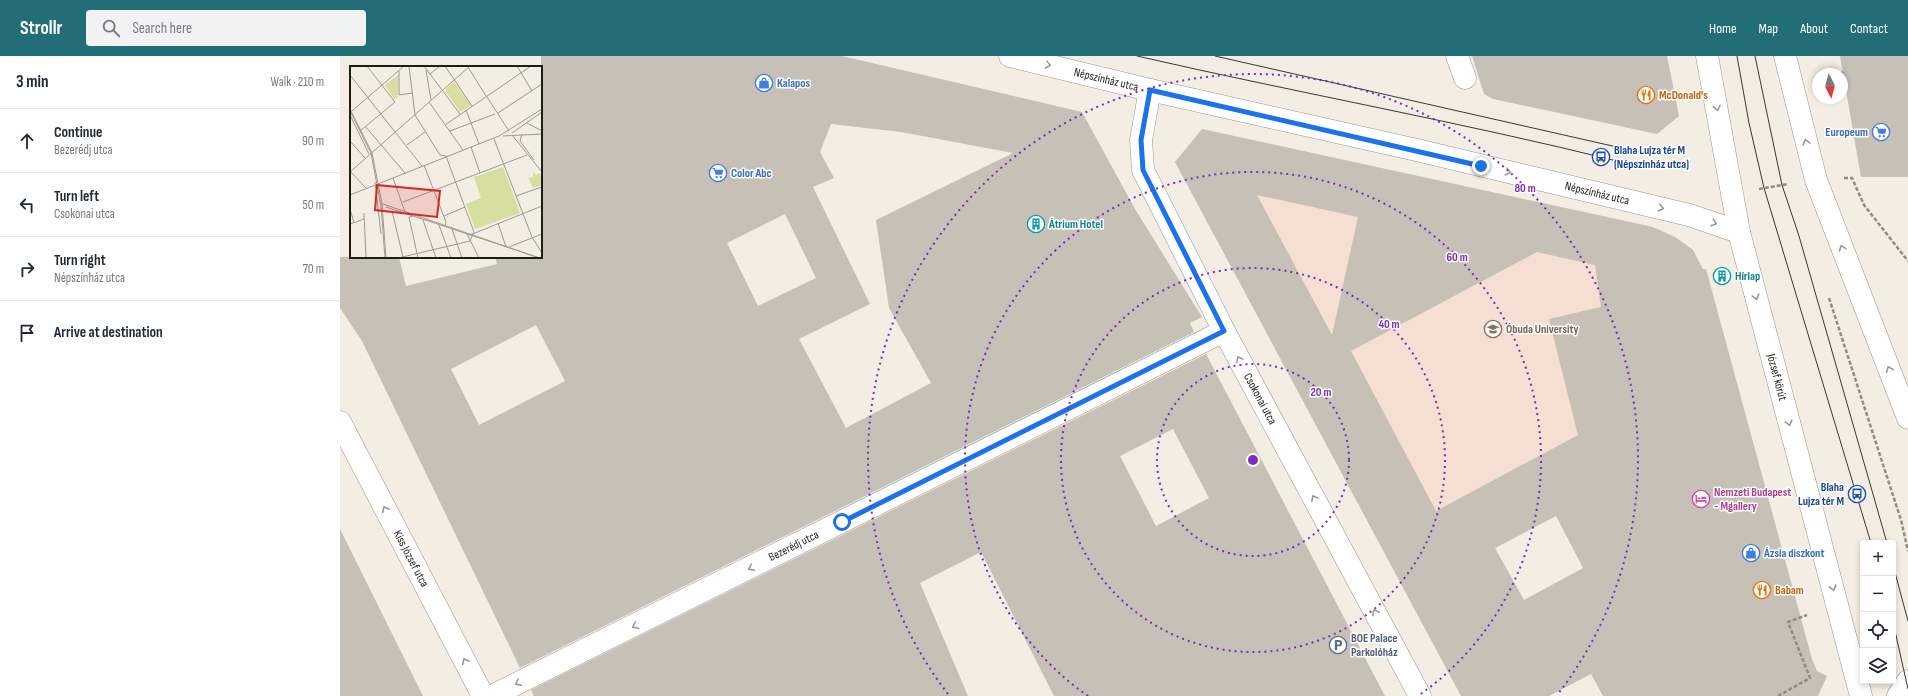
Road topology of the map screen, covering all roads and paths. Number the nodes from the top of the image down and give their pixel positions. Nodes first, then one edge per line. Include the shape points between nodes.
1 (1010, 56) edge
2 (1457, 56) edge
3 (1707, 56) edge
4 (1784, 56) edge
5 (1465, 78) dead end
6 (1150, 90) junction
7 (1816, 180) junction
8 (1739, 232) junction
9 (1908, 261) edge
10 (1829, 296) dead end
11 (1224, 331) junction
12 (1908, 418) edge
13 (340, 422) edge
14 (1908, 551) edge
15 (1807, 615) dead end
16 (1908, 681) edge
17 (483, 696) edge
18 (492, 696) edge
19 (1420, 696) edge
20 (1778, 696) edge
21 (1861, 696) edge
22 (1898, 696) edge

1 -> 6 street, Népszínház utca
2 - 5 street
3 -> 8 street, József körút
7 -> 4 street
6 -> 8 street, Népszínház utca via 1689,215
6 - 11 street, Csokonai utca via 1141,140 1143,170
7 - 9 path via 1852,178 1864,204
12 -> 7 street
8 -> 21 street, József körút
10 - 14 path via 1901,520
11 -> 18 street, Bezerédj utca
19 -> 11 street, Csokonai utca
17 -> 13 street, Kiss József utca
15 - 20 path via 1788,622 1810,678
16 - 22 street

